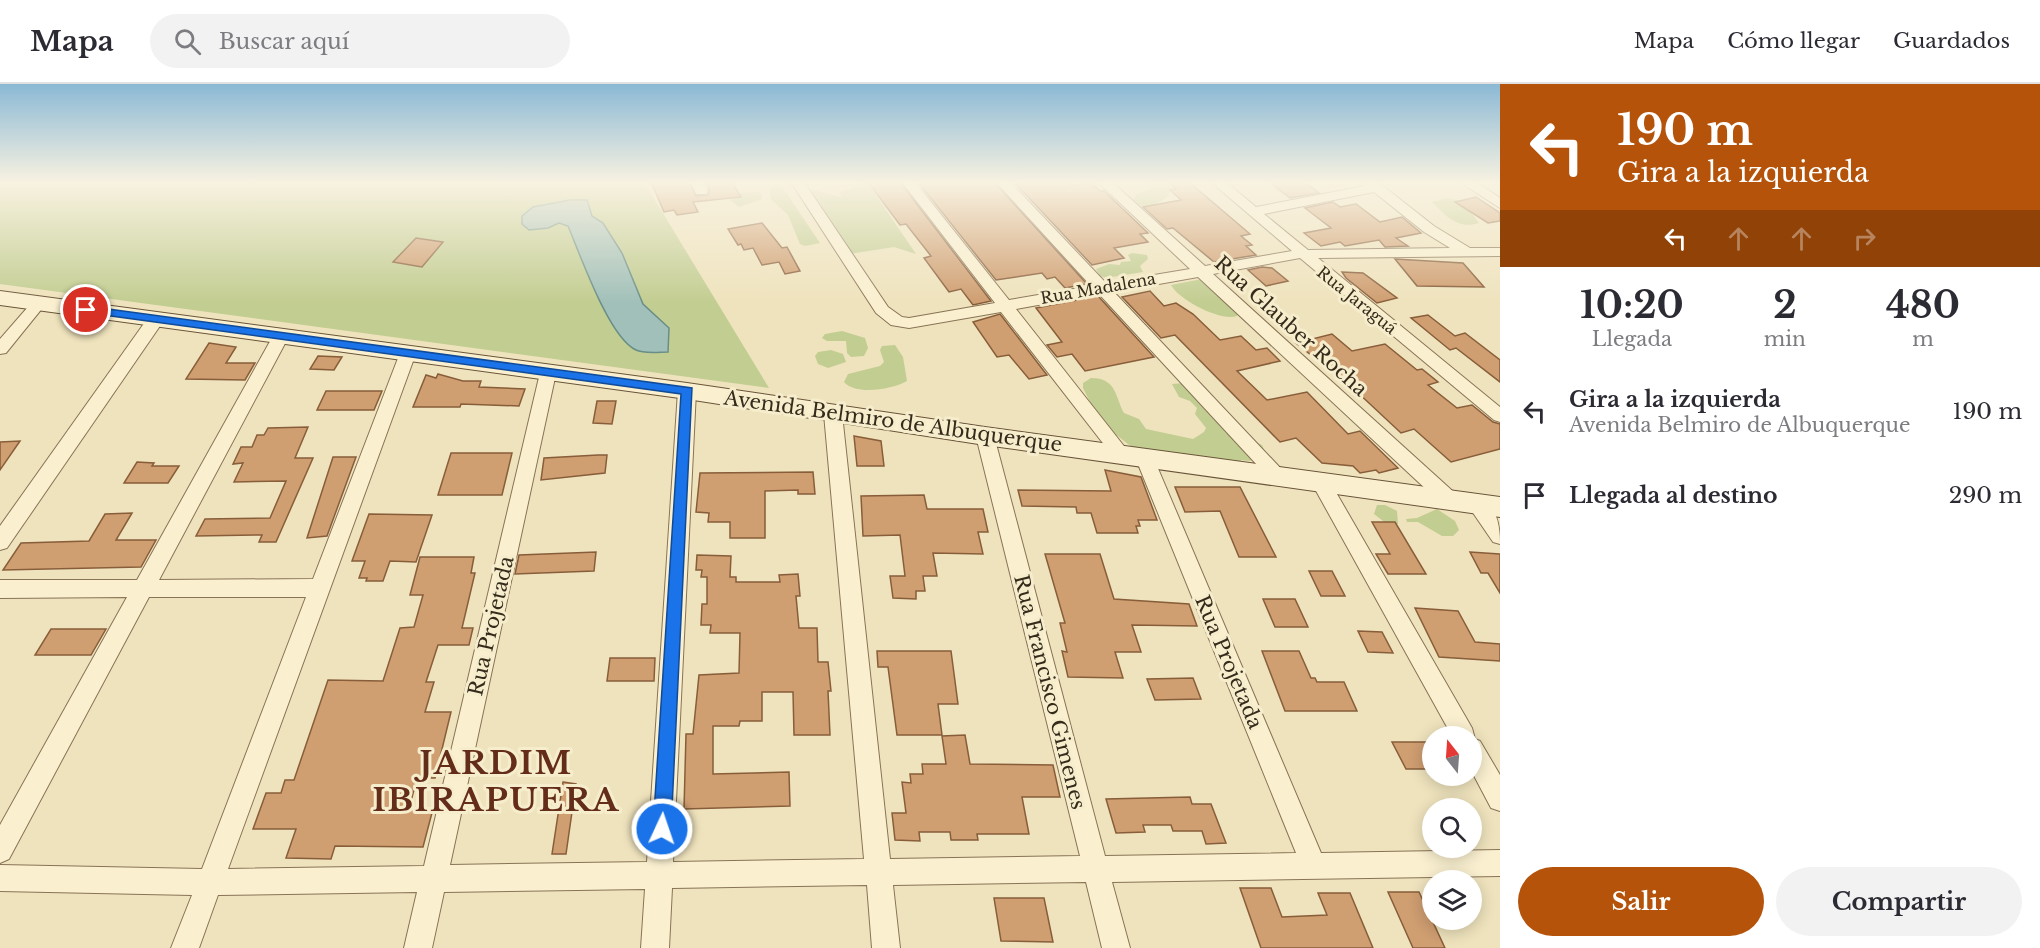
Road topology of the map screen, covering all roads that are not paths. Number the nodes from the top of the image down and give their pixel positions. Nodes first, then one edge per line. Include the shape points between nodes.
1 (823, 222) edge
2 (939, 222) edge
3 (1039, 222) edge
4 (1146, 222) edge
5 (1265, 222) edge
6 (1421, 222) edge
7 (1467, 252) junction
8 (1500, 252) edge
9 (1300, 254) junction
10 (1198, 270) junction
11 (1100, 288) junction
12 (0, 298) edge
13 (39, 303) junction
14 (1004, 306) junction
15 (156, 319) junction
16 (281, 336) junction
17 (0, 349) edge
18 (408, 353) junction
19 (548, 373) junction
20 (687, 391) junction
21 (833, 414) junction
22 (1500, 416) edge
23 (985, 436) junction
24 (1134, 457) junction
25 (1277, 474) junction
26 (1318, 480) junction
27 (1450, 500) junction
28 (1489, 506) edge
29 (1500, 536) edge
30 (0, 542) edge
31 (319, 588) junction
32 (142, 589) junction
33 (0, 590) edge
34 (1458, 726) edge
35 (1482, 767) edge
36 (1500, 800) edge
37 (0, 850) edge
38 (1500, 863) edge
39 (1314, 866) junction
40 (1096, 869) junction
41 (879, 872) junction
42 (659, 875) junction
43 (0, 878) edge
44 (434, 879) junction
45 (210, 882) junction
46 (184, 948) edge
47 (418, 948) edge
48 (655, 948) edge
49 (886, 948) edge
50 (1116, 948) edge

1 - 14 street, Rua Madalena via 882,310 897,321 909,323
2 - 14 street, Rua Projetada
3 - 11 street
4 - 10 street, Rua Glauber Rocha
5 - 9 street, Rua Jaraguá
6 - 7 street
7 - 8 street, Rua Madalena
7 - 9 street, Rua Madalena
9 - 10 street, Rua Madalena
9 - 22 street, Rua Jaraguá
10 - 11 street, Rua Madalena
10 - 27 street, Rua Glauber Rocha
11 - 14 street, Rua Madalena
11 - 25 street
12 - 13 main road, Avenida Belmiro de Albuquerque
13 - 15 main road, Avenida Belmiro de Albuquerque
13 - 17 street
14 - 24 street, Rua Projetada
15 - 16 main road, Avenida Belmiro de Albuquerque
15 - 30 street
16 - 18 main road, Avenida Belmiro de Albuquerque
16 - 32 street
18 - 19 main road, Avenida Belmiro de Albuquerque
18 - 31 street
19 - 20 main road, Avenida Belmiro de Albuquerque
19 - 44 street, Rua Projetada
20 - 21 main road, Avenida Belmiro de Albuquerque
20 - 42 street
21 - 23 main road, Avenida Belmiro de Albuquerque
21 - 41 street
23 - 24 main road, Avenida Belmiro de Albuquerque
23 - 40 street, Rua Francisco Gimenes
24 - 25 main road, Avenida Belmiro de Albuquerque
24 - 39 street, Rua Projetada
25 - 26 main road, Avenida Belmiro de Albuquerque
26 - 27 main road, Avenida Belmiro de Albuquerque
26 - 34 street
27 - 28 main road, Avenida Belmiro de Albuquerque
28 - 29 street
31 - 32 street
31 - 45 street
32 - 33 street
32 - 37 street
35 - 36 street
38 - 39 street
39 - 40 street
40 - 41 street
40 - 50 street, Rua Francisco Gimenes
41 - 42 street
41 - 49 street
42 - 44 street
42 - 48 street
43 - 45 street
44 - 45 street
44 - 47 street, Rua Projetada
45 - 46 street

